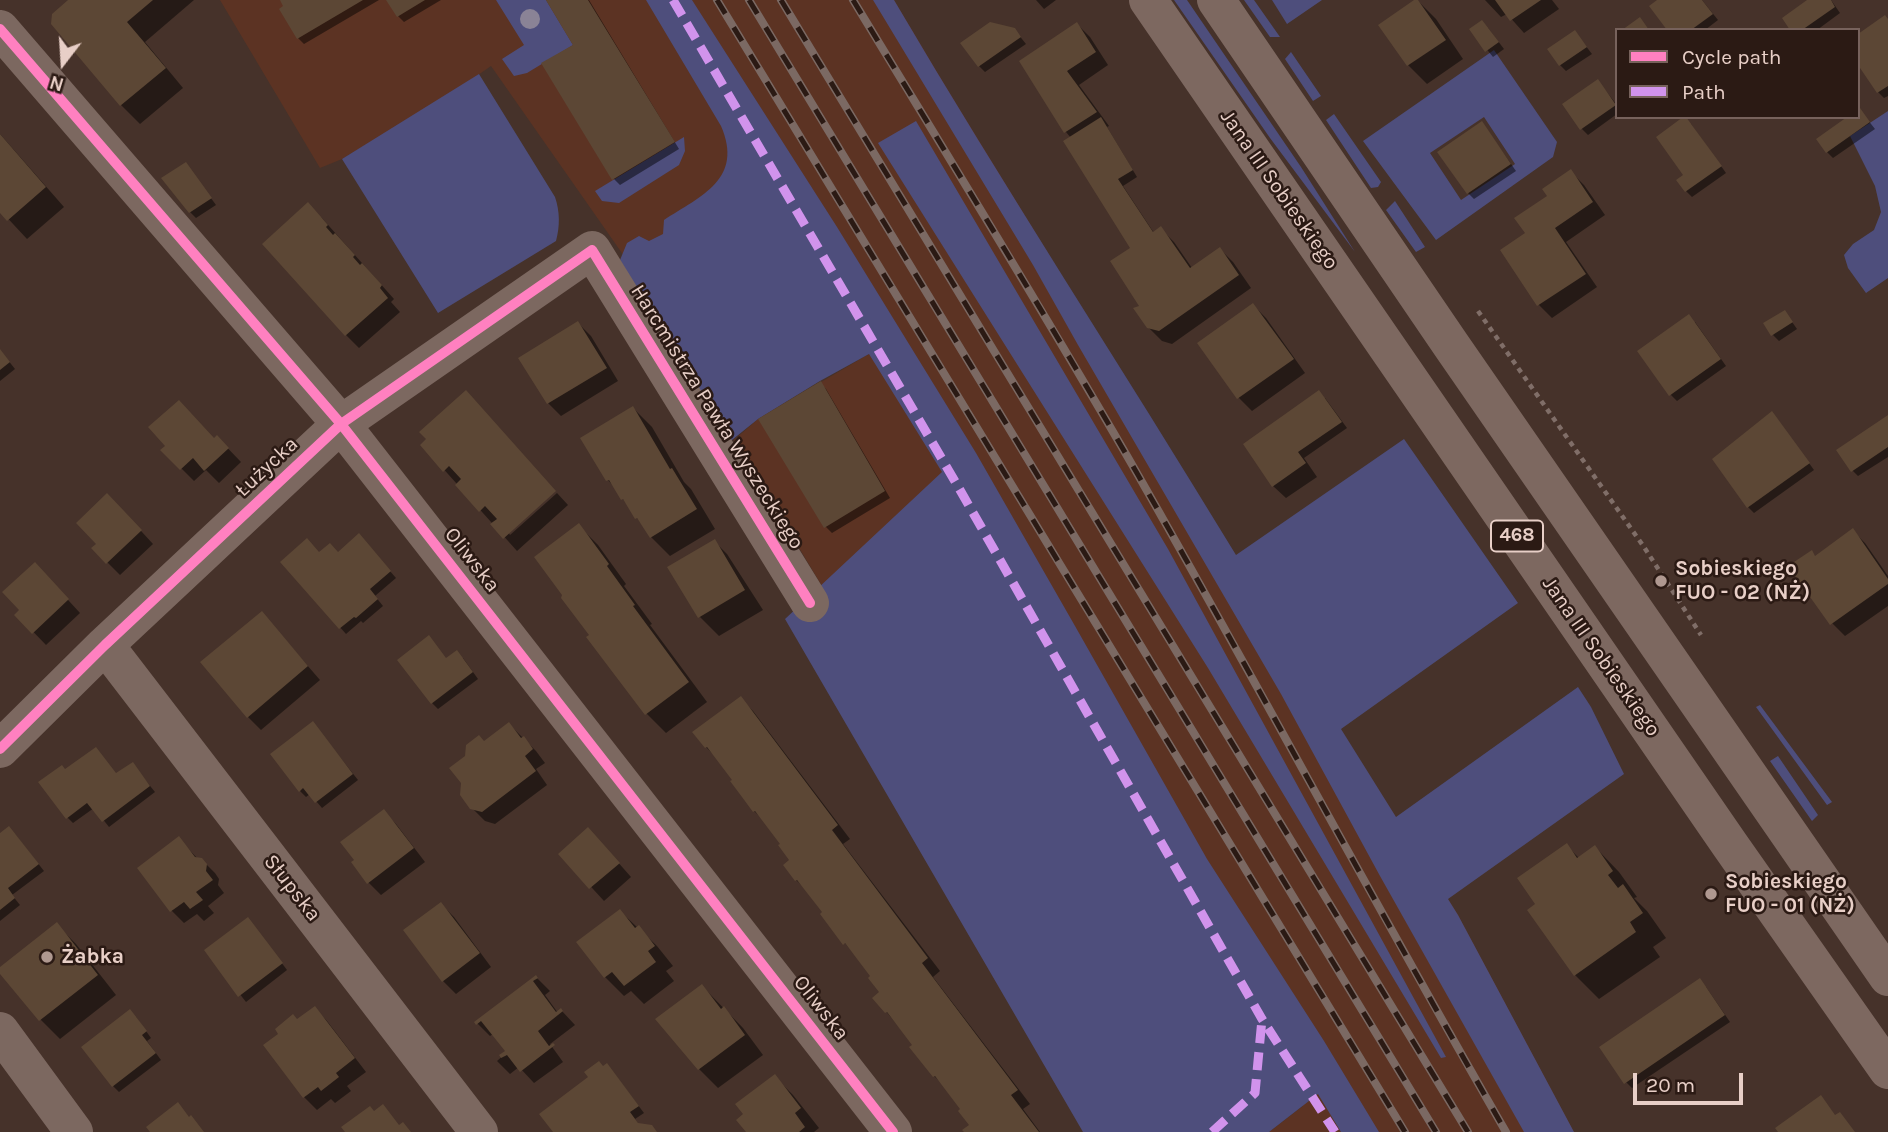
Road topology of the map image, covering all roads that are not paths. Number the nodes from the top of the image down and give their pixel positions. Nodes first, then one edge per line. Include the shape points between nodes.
1 (1148, 0) edge
2 (1216, 0) edge
3 (0, 29) edge
4 (592, 250) joint
5 (341, 424) junction
6 (810, 603) dead end
7 (105, 645) junction
8 (0, 749) edge
9 (1888, 977) edge
10 (0, 1031) edge
11 (1888, 1070) edge
12 (74, 1132) edge
13 (479, 1132) edge
14 (893, 1132) edge

1 - 11 main road, Jana III Sobieskiego / 468
2 - 9 main road, 468
3 - 5 street, Oliwska
4 - 5 street, Łużycka
4 - 6 street, Harcmistrza Pawła Wyszeckiego
5 - 7 street, Łużycka
5 - 14 street, Oliwska
7 - 8 street, Łużycka
7 - 13 street, Słupska
10 - 12 street

